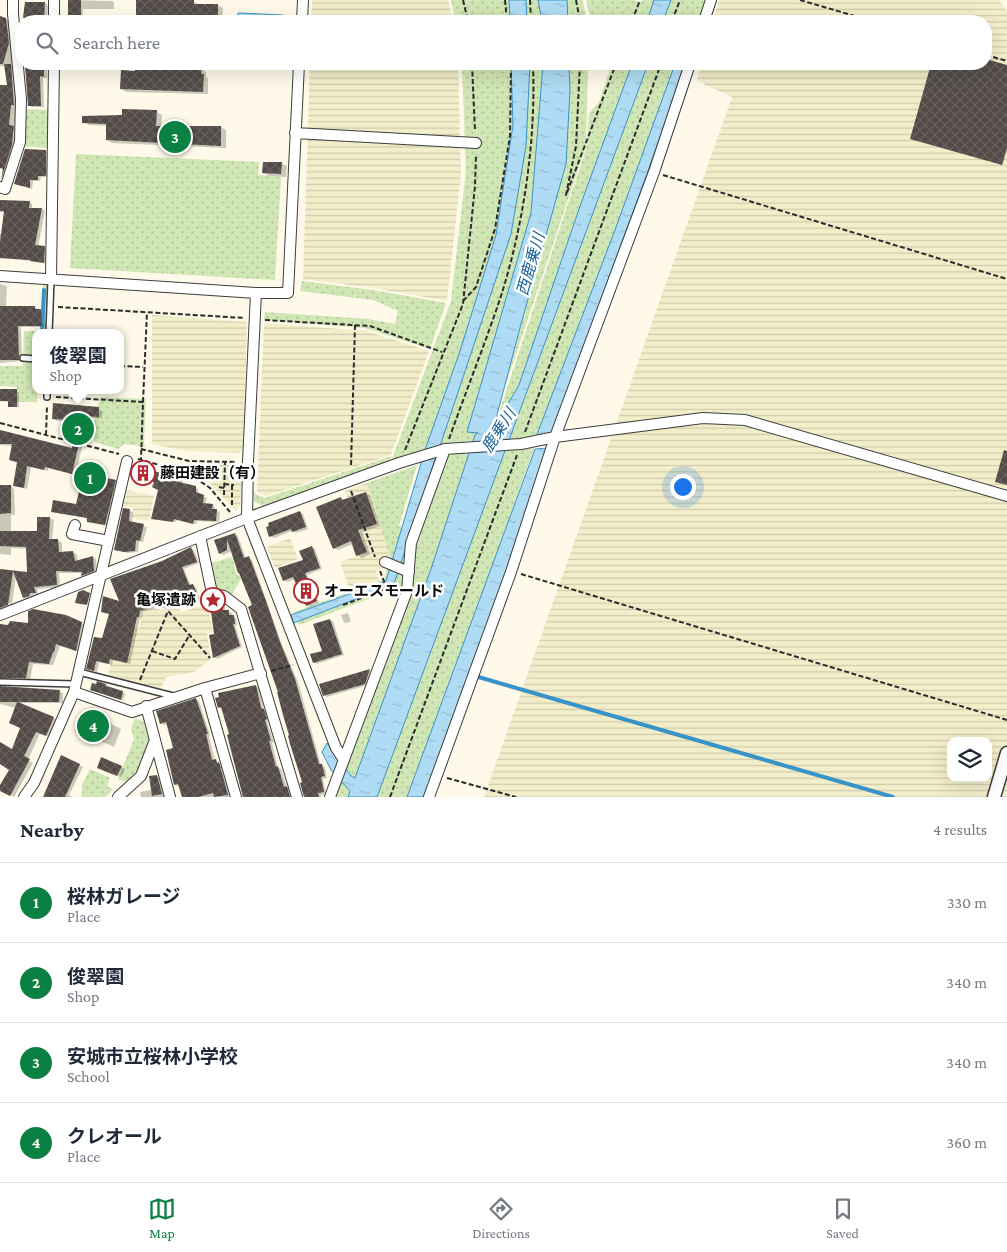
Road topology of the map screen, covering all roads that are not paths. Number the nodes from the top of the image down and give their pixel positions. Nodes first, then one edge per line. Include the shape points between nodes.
1 (13, 0) edge
2 (54, 0) edge
3 (303, 0) edge
4 (711, 0) edge
5 (54, 15) edge
6 (302, 15) edge
7 (706, 15) edge
8 (15, 35) edge
9 (18, 70) edge
10 (54, 70) edge
11 (299, 70) edge
12 (688, 70) edge
13 (296, 133) junction
14 (476, 143) road end
15 (0, 187) edge
16 (0, 276) edge
17 (51, 279) junction
18 (256, 293) junction
19 (49, 329) edge
20 (23, 358) dead end
21 (32, 359) edge
22 (555, 437) junction
23 (440, 451) junction
24 (126, 461) dead end
25 (1007, 496) edge
26 (247, 518) junction
27 (74, 525) dead end
28 (200, 536) junction
29 (109, 541) junction
30 (102, 574) junction
31 (0, 615) edge
32 (79, 672) junction
33 (261, 673) junction
34 (0, 682) edge
35 (75, 688) junction
36 (205, 688) junction
37 (176, 697) junction
38 (146, 706) junction
39 (155, 740) junction
40 (1007, 753) edge
41 (341, 767) junction
42 (24, 797) edge
43 (118, 797) edge
44 (170, 797) edge
45 (236, 797) edge
46 (297, 797) edge
47 (330, 797) edge
48 (429, 797) edge
49 (994, 797) edge

1 - 8 street
2 - 5 street
3 - 6 street
4 - 7 street
9 - 15 street via 20,142 5,189
10 - 17 street
11 - 13 street
12 - 22 street via 654,172
13 - 14 street
13 - 18 street via 288,293
16 - 17 street
17 - 18 street
17 - 19 lane
18 - 26 street
20 - 21 lane
22 - 23 street via 521,444
22 - 25 street via 703,418 745,420
22 - 48 street via 511,572
23 - 26 street
23 - 41 street via 411,543 392,568 407,591
24 - 29 street
26 - 28 street
26 - 41 street
27 - 29 street via 72,534
28 - 30 street
28 - 33 street via 212,593 224,596 241,609
29 - 30 street
30 - 31 street
30 - 32 street
32 - 35 street
32 - 37 lane
33 - 36 street
33 - 46 street
34 - 35 lane
35 - 38 street via 132,712
35 - 42 street via 34,784
36 - 37 street
36 - 45 street
37 - 38 street
38 - 39 street
39 - 43 street via 141,776
39 - 44 street
40 - 49 street
41 - 47 street

